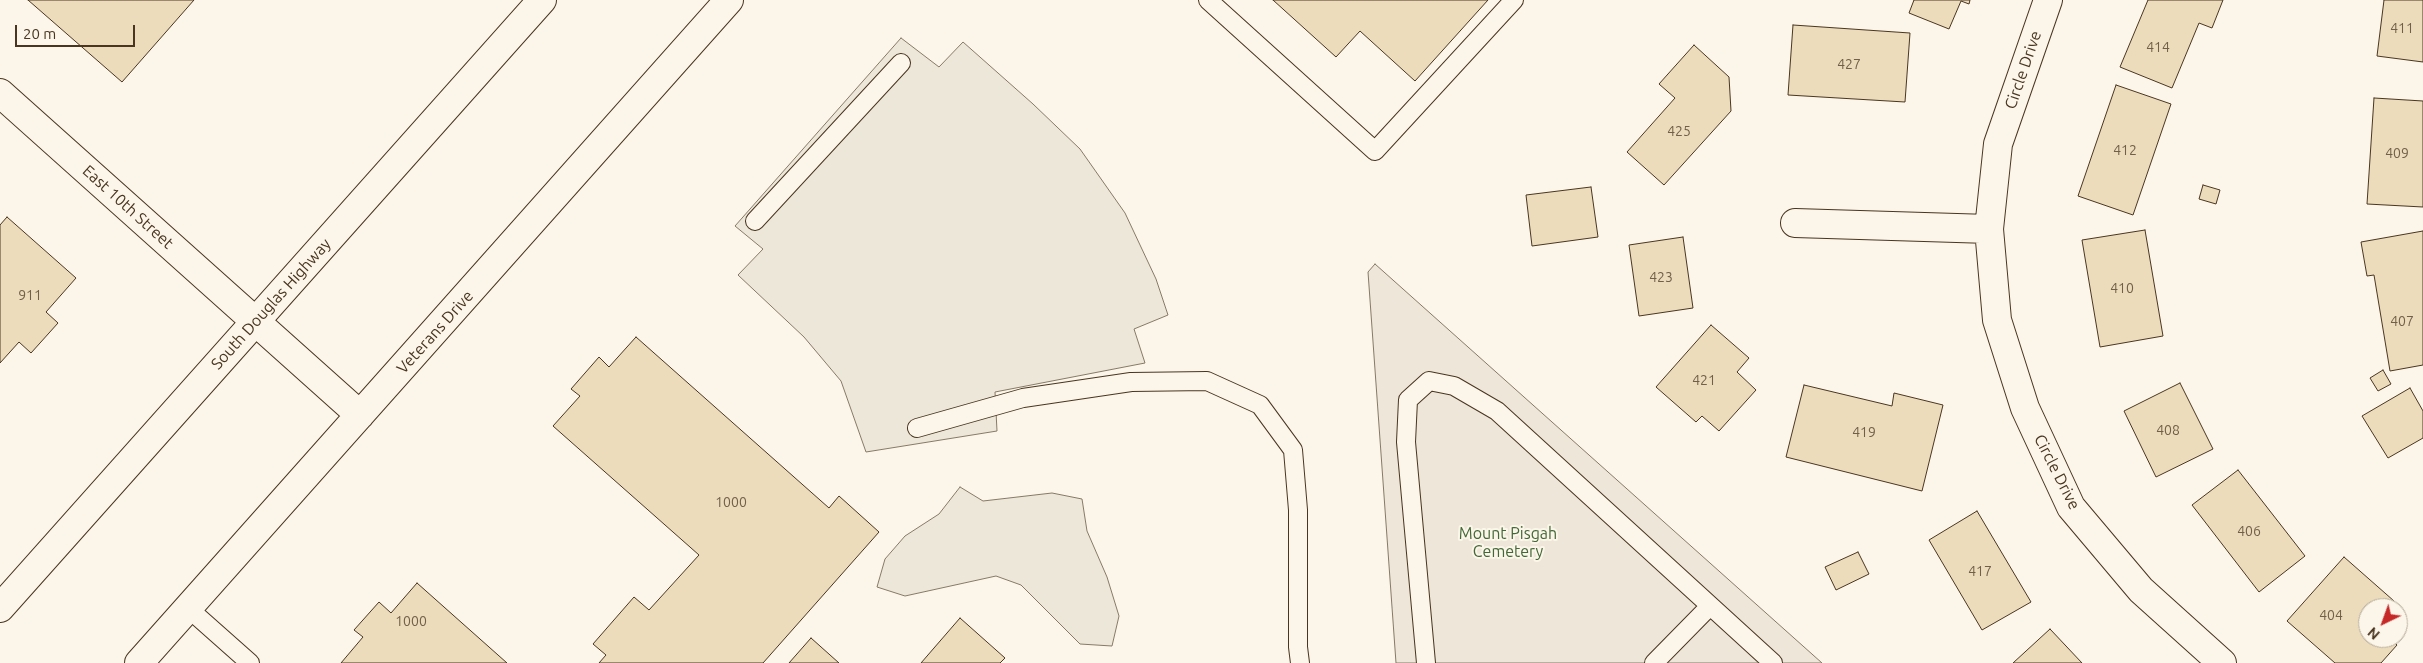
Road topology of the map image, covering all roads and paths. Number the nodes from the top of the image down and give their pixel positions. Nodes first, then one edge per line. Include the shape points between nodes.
1 (542, 0) edge
2 (729, 0) edge
3 (1208, 0) edge
4 (1514, 0) edge
5 (2048, 0) edge
6 (901, 63) dead end
7 (0, 93) edge
8 (756, 221) dead end
9 (1795, 223) dead end
10 (1989, 230) junction
11 (255, 321) junction
12 (360, 415) junction
13 (917, 428) dead end
14 (1710, 606) junction
15 (0, 608) edge
16 (188, 608) junction
17 (139, 663) edge
18 (250, 663) edge
19 (1300, 663) edge
20 (1426, 663) edge
21 (1654, 663) edge
22 (1773, 663) edge
23 (2222, 663) edge

1 - 11 street, South Douglas Highway
2 - 12 street, Veterans Drive
3 - 4 lane via 1375,152
5 - 10 street, Circle Drive via 1998,144
6 - 8 lane
7 - 11 street, East 10th Street
9 - 10 street
10 - 23 street, Circle Drive via 1997,320 2024,408 2071,507 2141,590
11 - 12 street, East 10th Street
11 - 15 street, South Douglas Highway
12 - 16 street, Veterans Drive
13 - 19 lane via 1023,398 1132,382 1207,381 1260,405 1293,450 1298,510
14 - 20 lane via 1497,411 1454,386 1429,381 1408,400 1406,442
14 - 21 lane
14 - 22 lane
16 - 17 street, Veterans Drive
16 - 18 lane

